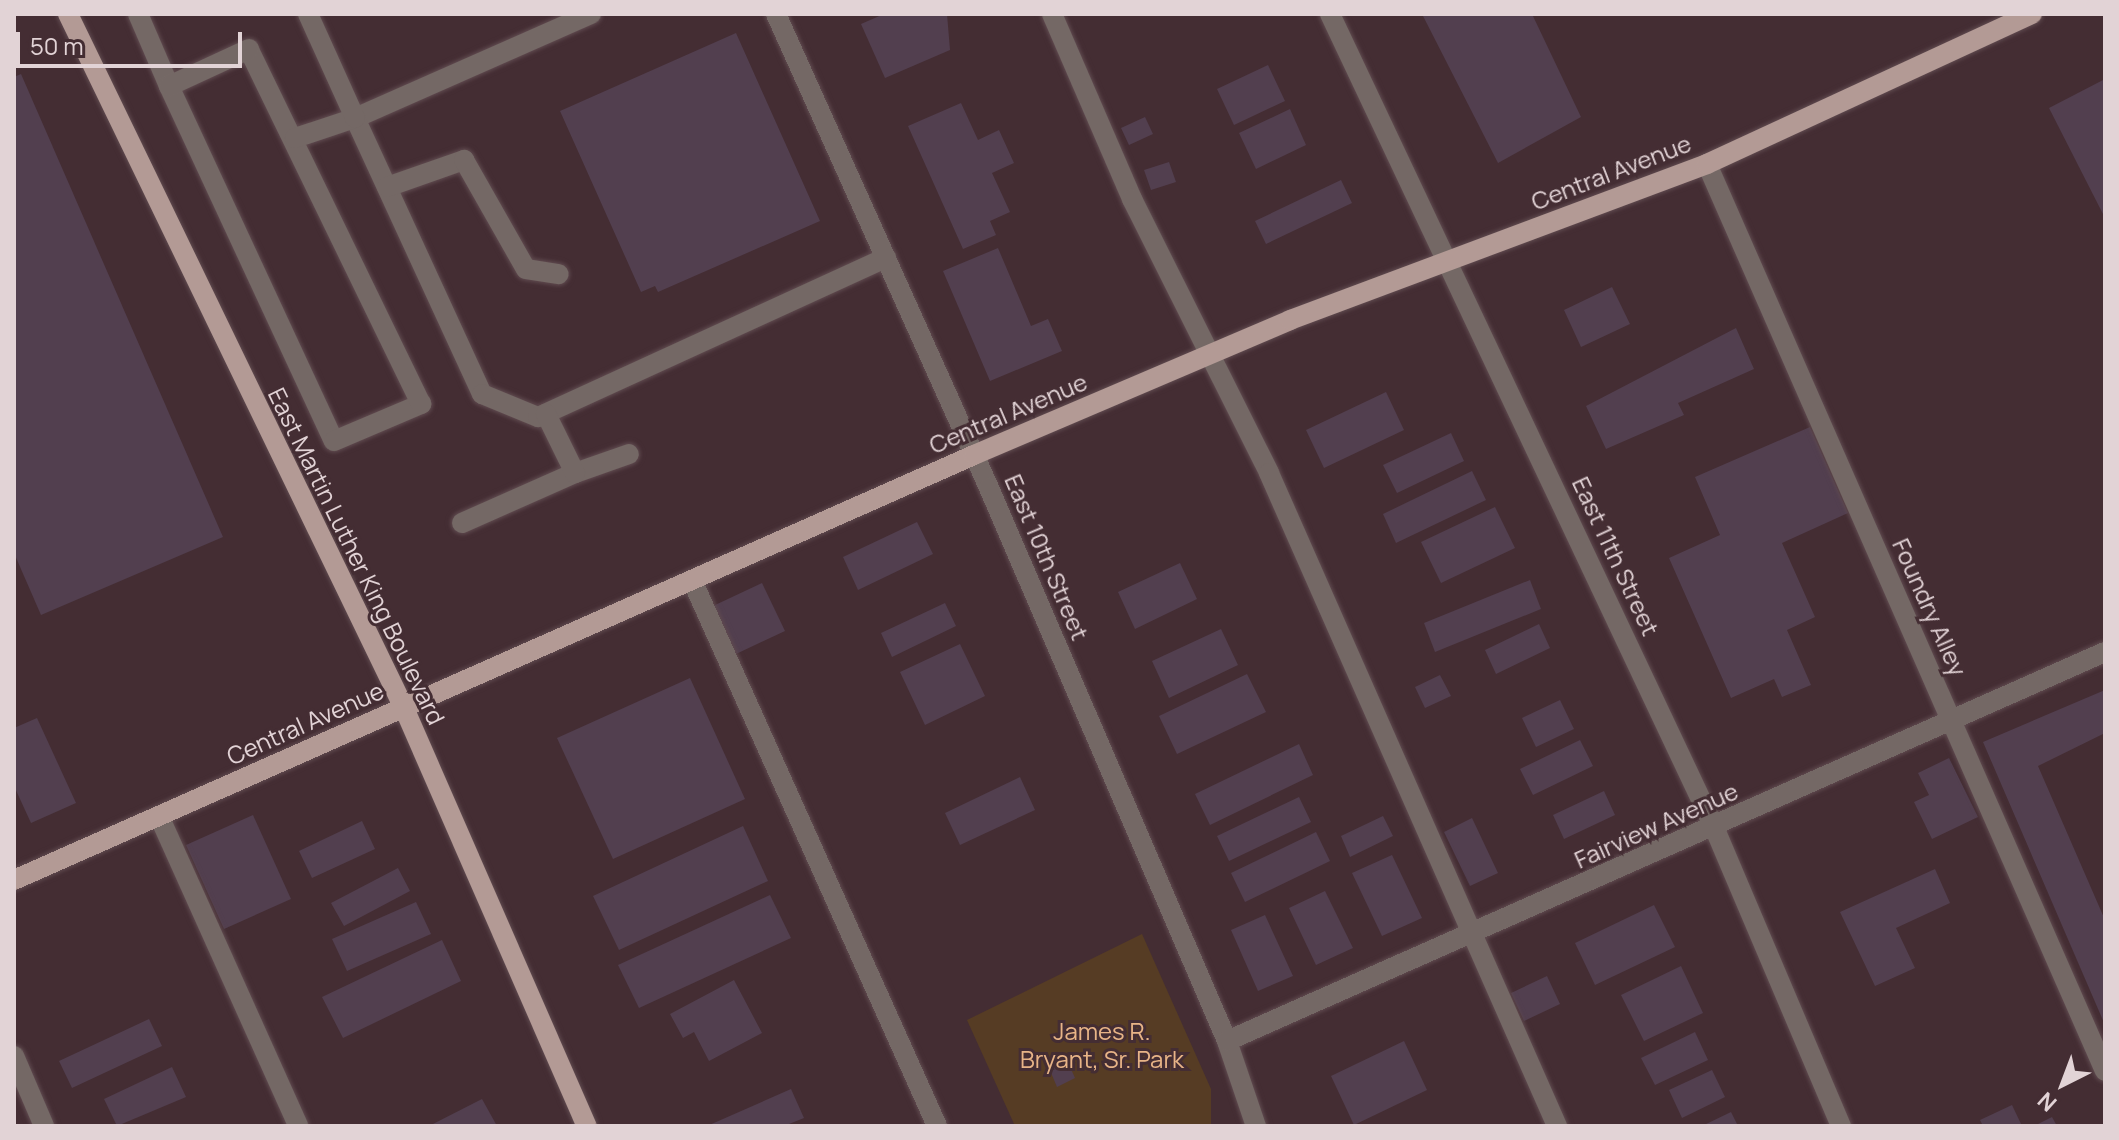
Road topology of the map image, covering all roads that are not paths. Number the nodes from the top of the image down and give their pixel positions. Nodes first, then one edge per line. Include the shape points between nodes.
1 (68, 14) edge
2 (138, 14) edge
3 (308, 14) edge
4 (591, 14) edge
5 (776, 14) edge
6 (1052, 14) edge
7 (1330, 14) edge
8 (2032, 14) edge
9 (169, 86) junction
10 (355, 118) junction
11 (295, 138) junction
12 (1707, 164) junction
13 (387, 187) junction
14 (886, 258) junction
15 (1449, 262) junction
16 (559, 274) dead end
17 (1210, 355) junction
18 (546, 414) junction
19 (629, 454) dead end
20 (974, 455) junction
21 (575, 473) junction
22 (462, 523) dead end
23 (692, 580) junction
24 (2105, 652) edge
25 (404, 708) junction
26 (1953, 724) junction
27 (159, 816) junction
28 (1714, 827) junction
29 (14, 880) edge
30 (1470, 934) junction
31 (1227, 1041) junction
32 (14, 1056) edge
33 (2105, 1071) edge
34 (44, 1126) edge
35 (298, 1126) edge
36 (587, 1126) edge
37 (937, 1126) edge
38 (1256, 1126) edge
39 (1557, 1126) edge
40 (1841, 1126) edge

1 - 25 main road, East Martin Luther King Boulevard
2 - 9 street
3 - 10 street
4 - 10 street
5 - 14 street, East 10th Street
6 - 17 street
7 - 15 street, East 11th Street
8 - 12 main road, Central Avenue
9 - 11 street via 249,49
9 - 11 street via 334,441 421,404
10 - 11 street
10 - 13 street
12 - 15 main road, Central Avenue
12 - 26 street, Foundry Alley
13 - 16 street via 464,160 526,269
13 - 18 street via 482,394
14 - 18 street
14 - 20 street, East 10th Street
15 - 17 main road, Central Avenue
15 - 28 street, East 11th Street
17 - 20 main road, Central Avenue
17 - 30 street
18 - 21 street
19 - 21 street
20 - 23 main road, Central Avenue
20 - 31 street, East 10th Street
21 - 22 street
23 - 25 main road, Central Avenue
23 - 37 street
24 - 26 street, Fairview Avenue
25 - 27 main road, Central Avenue
25 - 36 main road, East Martin Luther King Boulevard
26 - 28 street, Fairview Avenue
26 - 33 street, Foundry Alley
27 - 29 main road, Central Avenue
27 - 35 street
28 - 30 street, Fairview Avenue
28 - 40 street, East 11th Street
30 - 31 street, Fairview Avenue
30 - 39 street
31 - 38 street, East 10th Street
32 - 34 street

